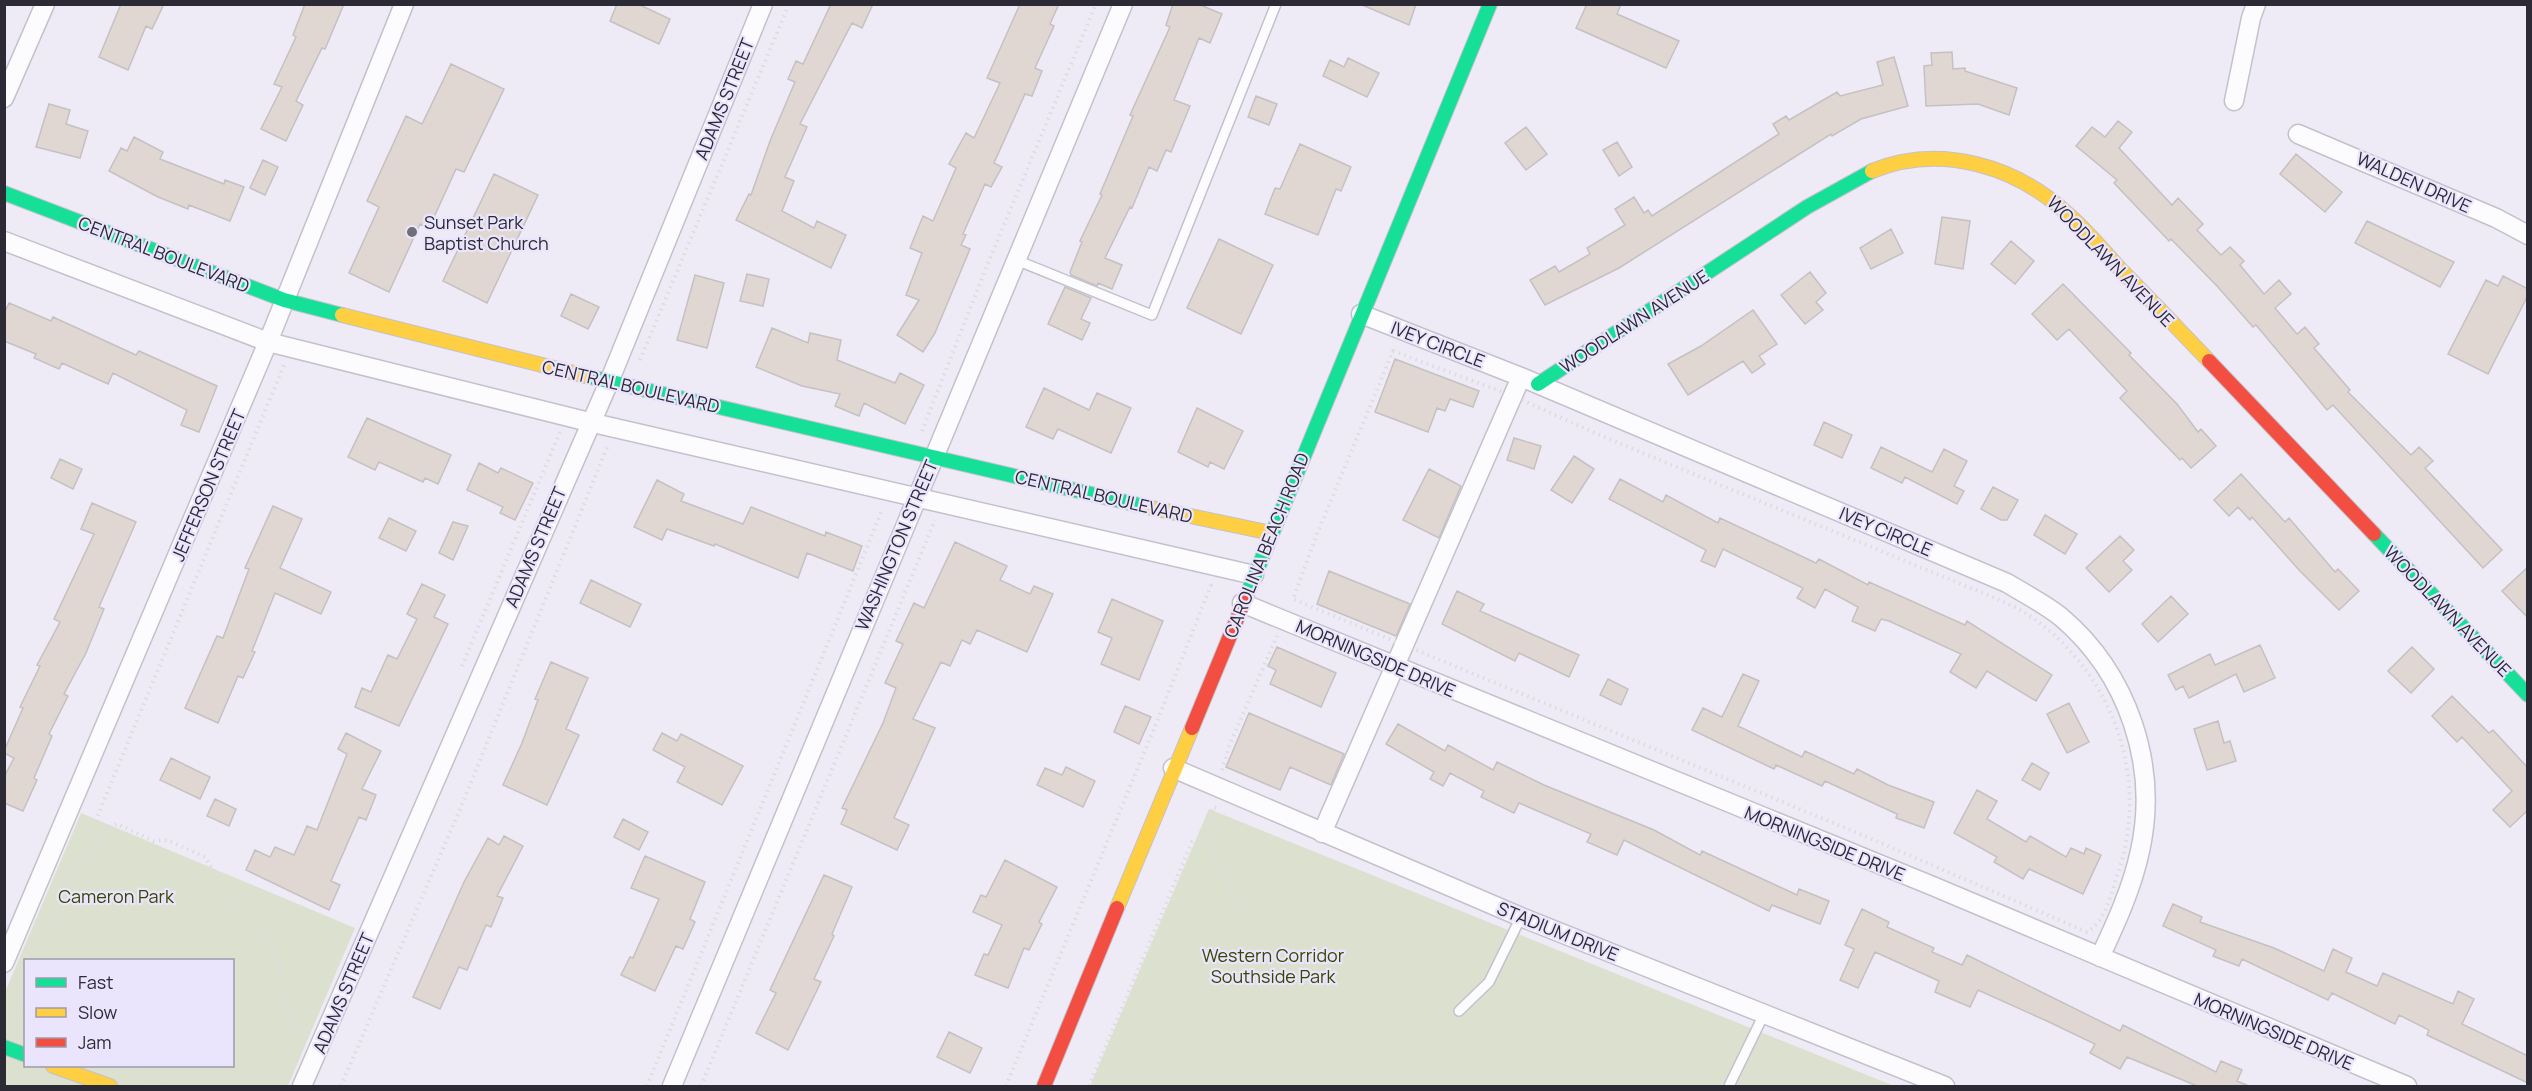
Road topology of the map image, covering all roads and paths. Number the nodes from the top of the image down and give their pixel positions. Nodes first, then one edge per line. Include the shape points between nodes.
1 (45, 4) edge
2 (404, 4) edge
3 (763, 4) edge
4 (789, 4) edge
5 (1096, 4) edge
6 (1123, 4) edge
7 (1276, 4) edge
8 (1490, 4) edge
9 (2256, 4) edge
10 (4, 98) edge
11 (2234, 101) dead end
12 (2298, 134) dead end
13 (4, 193) edge
14 (2528, 235) edge
15 (4, 241) edge
16 (1016, 260) junction
17 (284, 300) junction
18 (1361, 314) junction
19 (268, 342) junction
20 (639, 363) dead end
21 (295, 366) dead end
22 (1521, 377) junction
23 (609, 382) junction
24 (1538, 384) junction
25 (1512, 396) junction
26 (589, 422) junction
27 (549, 429) dead end
28 (920, 438) dead end
29 (609, 441) dead end
30 (933, 457) junction
31 (916, 498) junction
32 (873, 505) dead end
33 (936, 519) dead end
34 (1271, 533) junction
35 (1254, 575) junction
36 (1201, 582) dead end
37 (1242, 603) junction
38 (1277, 635) dead end
39 (1403, 645) junction
40 (1395, 664) junction
41 (459, 673) dead end
42 (2528, 695) edge
43 (1173, 768) junction
44 (1221, 771) dead end
45 (1213, 807) dead end
46 (1322, 833) junction
47 (1204, 838) junction
48 (80, 857) junction
49 (1521, 917) junction
50 (1253, 934) dead end
51 (2100, 957) junction
52 (38, 959) edge
53 (4, 963) edge
54 (24, 997) edge
55 (1459, 1011) dead end
56 (1765, 1012) junction
57 (291, 1026) junction
58 (19, 1027) dead end
59 (310, 1034) dead end
60 (4, 1047) edge
61 (268, 1048) dead end
62 (24, 1054) edge
63 (58, 1067) edge
64 (124, 1070) dead end
65 (110, 1086) edge
66 (165, 1086) edge
67 (302, 1086) edge
68 (340, 1086) edge
69 (647, 1086) edge
70 (672, 1086) edge
71 (701, 1086) edge
72 (1006, 1086) edge
73 (1044, 1086) edge
74 (1089, 1086) edge
75 (1729, 1086) edge
76 (1945, 1086) edge
77 (2407, 1086) edge

1 - 10 street
2 - 17 street, JEFFERSON STREET
3 - 23 street, ADAMS STREET
4 - 20 path
5 - 28 path
6 - 16 street, WASHINGTON STREET
7 - 16 lane via 1152,315
8 - 18 main road, CAROLINA BEACH ROAD
9 - 11 street
12 - 14 street, WALDEN DRIVE
13 - 17 main road, CENTRAL BOULEVARD
15 - 19 street
16 - 30 street, WASHINGTON STREET
17 - 19 street, JEFFERSON STREET
17 - 23 main road, CENTRAL BOULEVARD
18 - 22 street, IVEY CIRCLE
18 - 34 main road, CAROLINA BEACH ROAD
19 - 26 street
19 - 53 street, JEFFERSON STREET
21 - 48 path via 285,363
22 - 24 street, IVEY CIRCLE
22 - 25 street
23 - 26 street, ADAMS STREET
23 - 30 main road, CENTRAL BOULEVARD
24 - 42 main road, WOODLAWN AVENUE via 1814,203 1885,166 1925,158 1960,160 1994,168 2027,182 2070,216
24 - 51 street, IVEY CIRCLE via 2007,583 2059,615 2077,632 2103,663 2122,696 2142,752 2146,789 2140,852 2126,902
25 - 39 street
25 - 39 path via 1394,351 1293,600
25 - 39 path via 1995,598 2026,613 2061,640 2088,673 2113,715 2126,752 2131,814 2121,864 2097,927 2087,932
26 - 31 street
26 - 67 street, ADAMS STREET
27 - 41 path via 560,432
29 - 68 path via 463,802
30 - 31 street, WASHINGTON STREET
30 - 34 main road, CENTRAL BOULEVARD
31 - 35 street
31 - 70 street, WASHINGTON STREET
32 - 69 path via 884,508
33 - 71 path
34 - 35 main road, CAROLINA BEACH ROAD
35 - 37 main road, CAROLINA BEACH ROAD
36 - 72 path via 1211,585 1202,610
37 - 40 street, MORNINGSIDE DRIVE
37 - 43 main road, CAROLINA BEACH ROAD
38 - 44 path
39 - 40 street
40 - 46 street
40 - 51 street, MORNINGSIDE DRIVE
43 - 46 street, STADIUM DRIVE
43 - 73 main road, CAROLINA BEACH ROAD
45 - 47 path
46 - 49 street, STADIUM DRIVE
47 - 50 path
47 - 74 path via 1192,842
48 - 52 path
48 - 57 path via 91,863 106,828 117,824 205,857 231,898 267,936 276,957
49 - 55 lane via 1489,982
49 - 56 street, STADIUM DRIVE
51 - 77 street, MORNINGSIDE DRIVE
54 - 58 path via 13,1025
56 - 75 lane
56 - 76 street, STADIUM DRIVE
57 - 59 path
57 - 61 path
60 - 62 main road
63 - 65 main road
64 - 66 path

